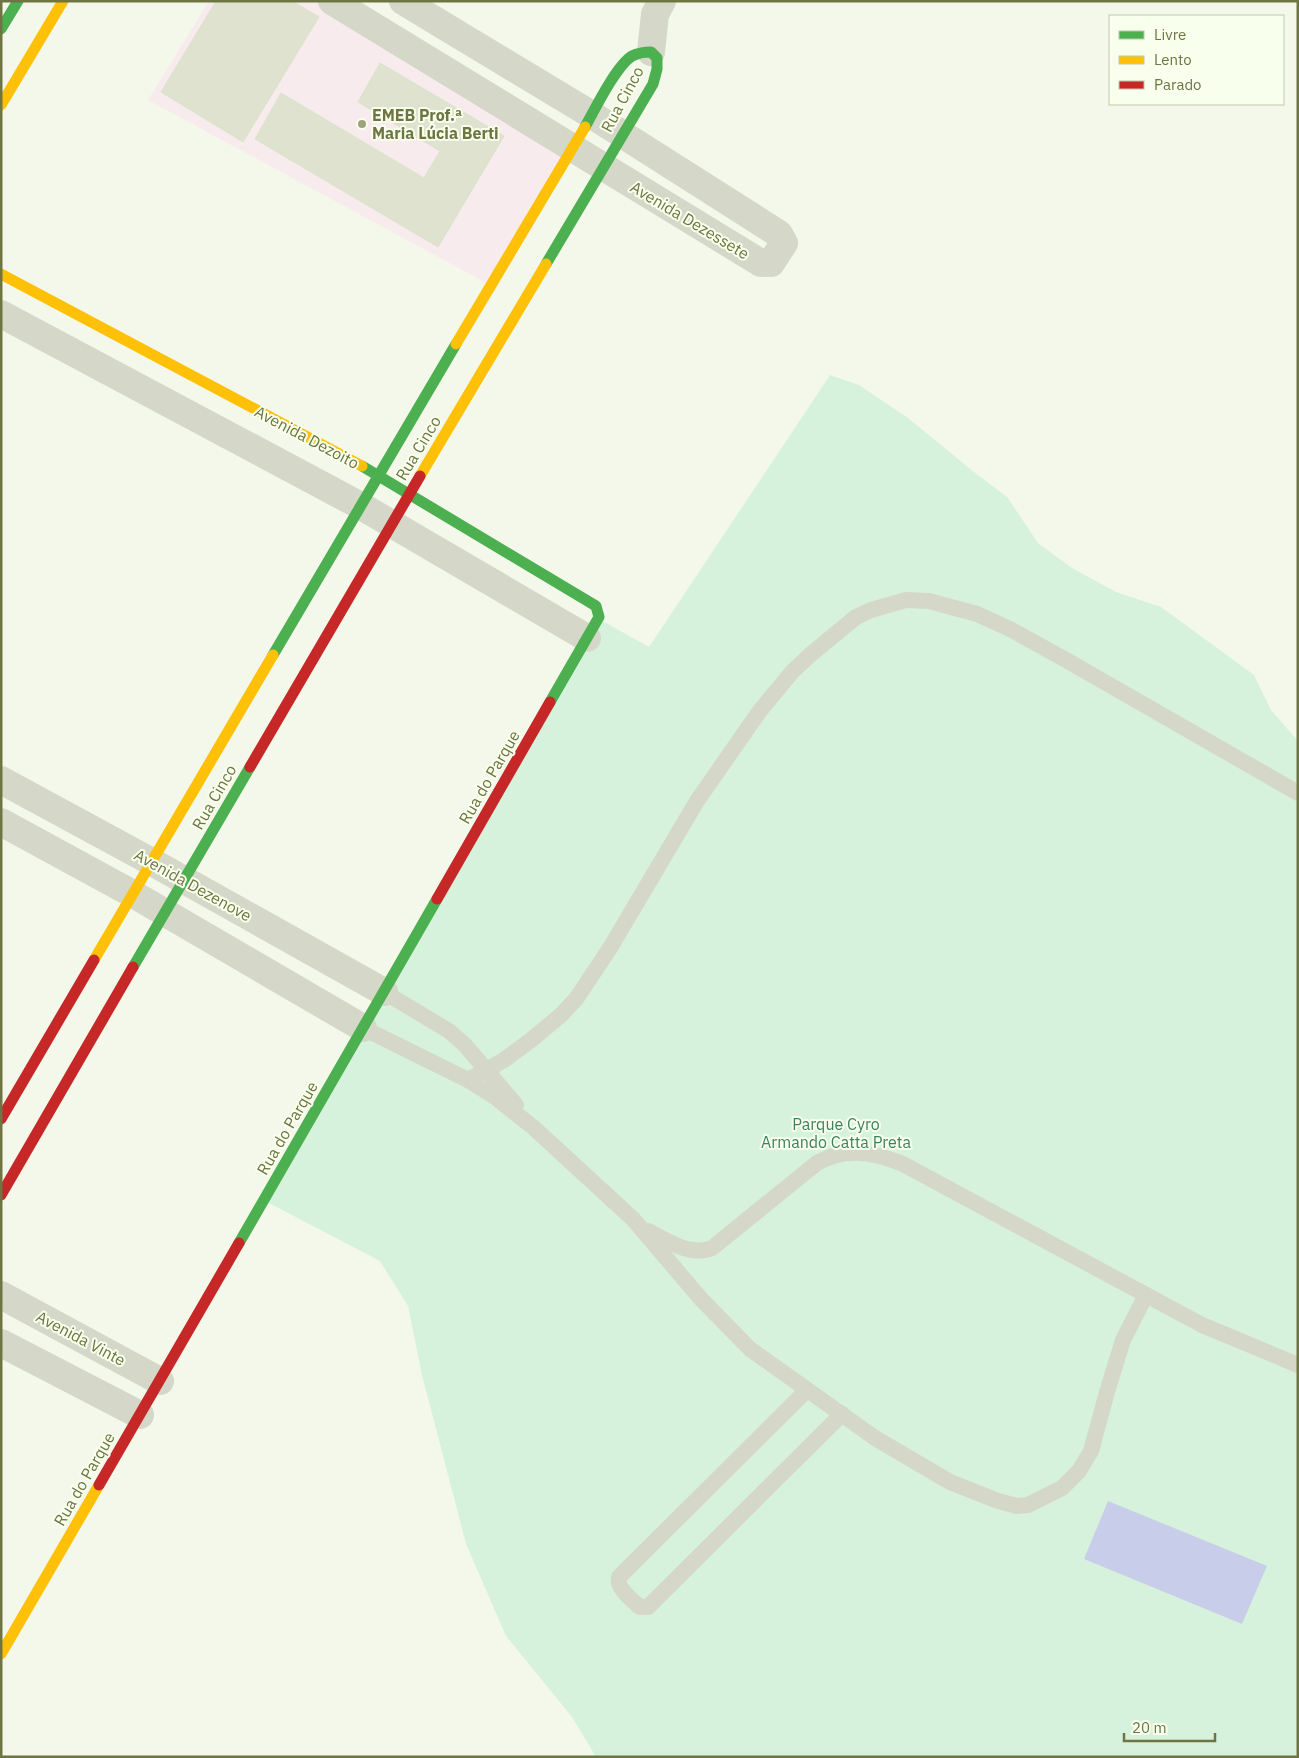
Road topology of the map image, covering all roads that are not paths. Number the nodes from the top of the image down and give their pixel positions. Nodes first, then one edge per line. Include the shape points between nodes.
1 (18, 1) edge
2 (63, 1) edge
3 (332, 1) edge
4 (403, 1) edge
5 (662, 1) edge
6 (1, 29) edge
7 (651, 52) junction
8 (1, 104) edge
9 (592, 115) junction
10 (622, 135) junction
11 (573, 147) junction
12 (603, 168) junction
13 (1, 274) edge
14 (1, 314) edge
15 (79, 315) junction
16 (61, 346) junction
17 (379, 475) junction
18 (410, 493) junction
19 (361, 506) junction
20 (392, 524) junction
21 (593, 627) junction
22 (1, 780) edge
23 (1298, 793) edge
24 (1, 822) edge
25 (152, 862) junction
26 (184, 880) junction
27 (133, 894) junction
28 (166, 913) junction
29 (384, 992) junction
30 (363, 1028) junction
31 (487, 1070) junction
32 (468, 1080) junction
33 (1, 1119) edge
34 (534, 1128) junction
35 (1, 1195) edge
36 (640, 1227) junction
37 (1, 1295) edge
38 (1146, 1295) junction
39 (1, 1343) edge
40 (1298, 1365) edge
41 (160, 1381) junction
42 (807, 1390) junction
43 (842, 1414) junction
44 (140, 1415) junction
45 (1, 1654) edge

1 - 6 street
2 - 8 street
3 - 11 street, Avenida Dezessete
4 - 9 street, Avenida Dezessete
5 - 7 street via 655,14
7 - 9 street, Rua Cinco via 638,52 626,61
7 - 10 street, Rua Cinco via 658,58 652,84
9 - 10 street, Avenida Dezessete
9 - 11 street, Rua Cinco
10 - 12 street, Rua Cinco
10 - 12 street, Avenida Dezessete via 779,234 784,243 771,263 761,263
11 - 12 street, Avenida Dezessete
11 - 17 street, Rua Cinco
12 - 18 street, Rua Cinco
13 - 15 street, Avenida Dezoito
14 - 16 street
15 - 16 street
15 - 17 street, Avenida Dezoito
16 - 19 street
17 - 18 street, Avenida Dezoito
17 - 19 street, Rua Cinco
18 - 20 street, Rua Cinco
18 - 21 street, Avenida Dezoito via 596,606
19 - 20 street
19 - 25 street, Rua Cinco
20 - 21 street
20 - 26 street, Rua Cinco
21 - 29 street, Rua do Parque
22 - 25 street, Avenida Dezenove
23 - 31 lane via 1066,660 977,614 914,600 871,610 856,616 810,655 759,712 697,802 576,999 532,1040
24 - 27 street
25 - 26 street, Avenida Dezenove
25 - 27 street, Rua Cinco
26 - 28 street, Rua Cinco
26 - 29 street, Avenida Dezenove
27 - 28 street
27 - 33 street, Rua Cinco
28 - 30 street
28 - 35 street, Rua Cinco
29 - 30 street, Rua do Parque
29 - 31 lane via 449,1031
30 - 32 lane
30 - 41 street, Rua do Parque
31 - 32 lane
31 - 34 lane
32 - 34 lane
34 - 36 lane
36 - 38 lane via 673,1244 695,1252 704,1251 712,1248 817,1163 830,1156 850,1152 866,1154 900,1163
36 - 42 lane via 734,1334
37 - 41 street, Avenida Vinte
38 - 40 lane via 1202,1325
38 - 43 lane via 1123,1340 1091,1451 1079,1471 1062,1488 1028,1506 998,1501 950,1482
39 - 44 street
41 - 44 street, Rua do Parque
42 - 43 lane
42 - 43 lane via 619,1577 622,1588 640,1607 648,1608
44 - 45 street, Rua do Parque

